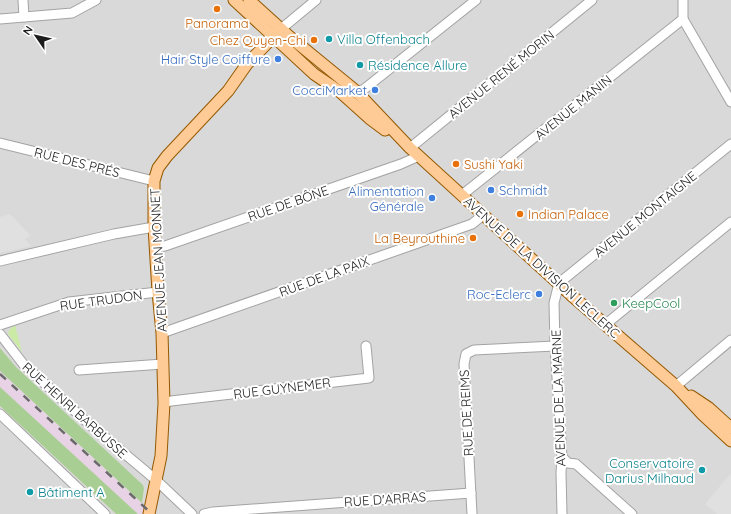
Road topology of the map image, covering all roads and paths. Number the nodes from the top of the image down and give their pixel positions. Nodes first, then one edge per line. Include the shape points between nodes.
1 (23, 0) edge
2 (96, 0) edge
3 (234, 0) edge
4 (249, 0) edge
5 (316, 0) edge
6 (476, 0) edge
7 (592, 0) edge
8 (683, 0) edge
9 (24, 17) junction
10 (0, 19) edge
11 (683, 19) junction
12 (277, 32) junction
13 (356, 91) junction
14 (731, 102) edge
15 (0, 143) edge
16 (731, 144) edge
17 (410, 148) junction
18 (418, 156) junction
19 (154, 181) junction
20 (462, 196) junction
21 (483, 215) junction
22 (731, 222) edge
23 (154, 228) junction
24 (156, 247) junction
25 (0, 261) edge
26 (559, 283) junction
27 (158, 292) junction
28 (606, 324) junction
29 (0, 325) edge
30 (162, 333) junction
31 (0, 334) edge
32 (731, 340) edge
33 (366, 346) dead end
34 (555, 346) junction
35 (163, 364) junction
36 (79, 370) dead end
37 (676, 386) junction
38 (164, 403) junction
39 (0, 414) edge
40 (731, 428) edge
41 (731, 441) edge
42 (562, 457) junction
43 (156, 480) junction
44 (471, 492) junction
45 (106, 514) edge
46 (149, 514) edge
47 (192, 514) edge
48 (204, 514) edge
49 (472, 514) edge
50 (562, 514) edge
51 (632, 514) edge

1 - 9 street
2 - 9 street via 72,13
3 - 12 main road, AVENUE DE LA DIVISION LECLERC
4 - 12 main road, AVENUE DE LA DIVISION LECLERC
5 - 12 street
6 - 13 street via 363,90
7 - 17 street, AVENUE RENÉ MORIN
8 - 11 street
9 - 10 street
11 - 14 street
11 - 20 street, AVENUE MANIN
12 - 13 main road, AVENUE DE LA DIVISION LECLERC
12 - 17 main road, AVENUE DE LA DIVISION LECLERC via 314,74
12 - 19 main road, AVENUE JEAN MONNET via 247,64 228,91 167,156 158,168
13 - 17 main road, AVENUE DE LA DIVISION LECLERC
15 - 19 street, RUE DES PRÉS
16 - 26 street, AVENUE MONTAIGNE
17 - 18 main road, AVENUE DE LA DIVISION LECLERC
18 - 20 main road, AVENUE DE LA DIVISION LECLERC
18 - 24 street, RUE DE BÔNE via 172,244
19 - 23 main road, AVENUE JEAN MONNET
20 - 21 main road, AVENUE DE LA DIVISION LECLERC
21 - 26 main road, AVENUE DE LA DIVISION LECLERC
21 - 30 street, RUE DE LA PAIX via 472,224
22 - 28 street
23 - 24 main road, AVENUE JEAN MONNET
23 - 25 street via 114,234
24 - 27 main road, AVENUE JEAN MONNET
26 - 28 main road, AVENUE DE LA DIVISION LECLERC
26 - 34 street, AVENUE DE LA MARNE via 554,303
27 - 29 street, RUE TRUDON via 69,302
27 - 30 main road, AVENUE JEAN MONNET
28 - 37 main road, AVENUE DE LA DIVISION LECLERC
30 - 35 main road, AVENUE JEAN MONNET
31 - 43 street, RUE HENRI BARBUSSE via 29,370
32 - 37 street
33 - 38 street, RUE GUYNEMER via 369,378
34 - 42 street, AVENUE DE LA MARNE
34 - 44 street, RUE DE REIMS via 474,350 466,354 464,364
35 - 36 street
35 - 38 main road, AVENUE JEAN MONNET
37 - 40 main road, AVENUE DE LA DIVISION LECLERC
37 - 41 main road, AVENUE DE LA DIVISION LECLERC
38 - 43 main road, AVENUE JEAN MONNET via 161,456
39 - 45 street
42 - 50 street, AVENUE DE LA MARNE
42 - 51 street via 568,463 576,464
43 - 46 main road, AVENUE JEAN MONNET
43 - 47 street, RUE HENRI BARBUSSE
44 - 48 street, RUE D'ARRAS
44 - 49 street, RUE DE REIMS

